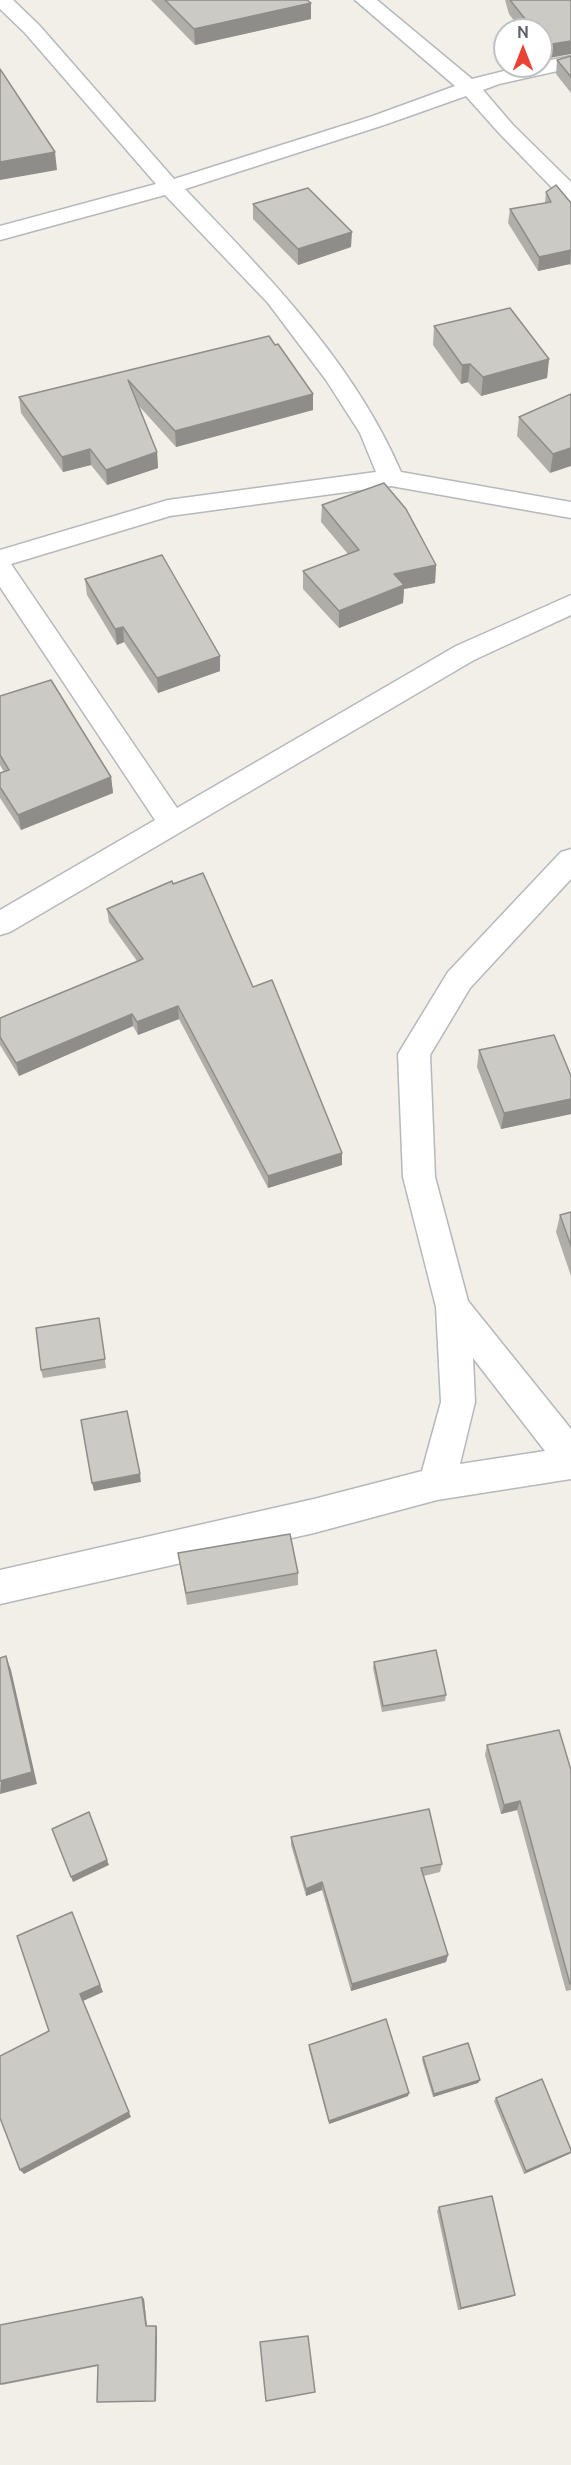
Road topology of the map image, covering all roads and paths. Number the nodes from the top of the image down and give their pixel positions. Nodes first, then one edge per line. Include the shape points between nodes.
1 (2, 0) edge
2 (365, 0) edge
3 (571, 62) edge
4 (469, 87) junction
5 (170, 187) junction
6 (571, 194) edge
7 (0, 233) edge
8 (391, 478) junction
9 (571, 510) edge
10 (0, 559) edge
11 (0, 567) edge
12 (571, 604) edge
13 (171, 822) junction
14 (571, 860) edge
15 (0, 924) edge
16 (453, 1307) junction
17 (571, 1456) edge
18 (571, 1463) edge
19 (437, 1484) junction
20 (0, 1587) edge

1 - 5 street
2 - 4 street
3 - 4 street
4 - 5 street via 377,121
4 - 6 street
5 - 7 street
5 - 8 street via 276,298 336,377 372,433
8 - 9 street
8 - 10 street via 168,508
11 - 13 street
12 - 13 street via 465,652
13 - 15 street
14 - 16 street via 459,980 414,1054 419,1177
16 - 17 street
16 - 19 street via 458,1401
18 - 19 street
19 - 20 street

